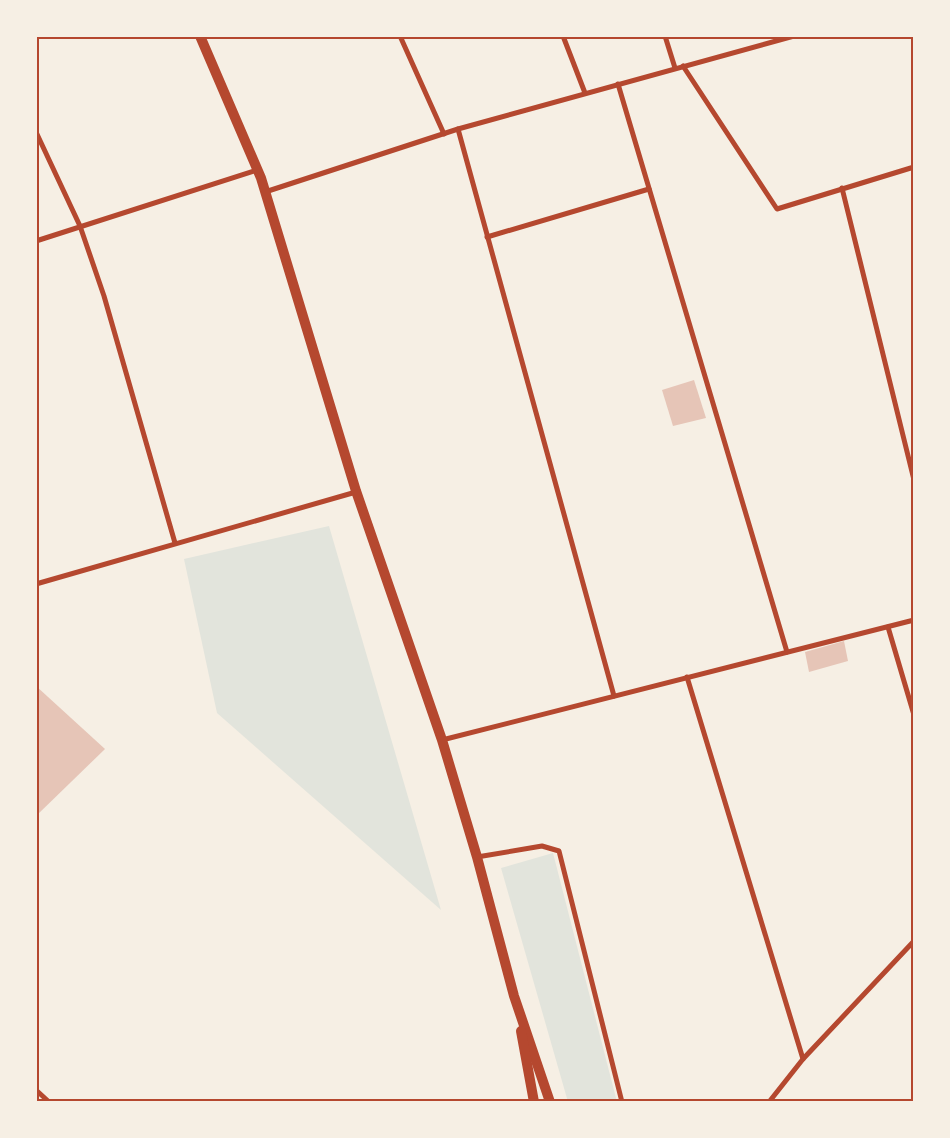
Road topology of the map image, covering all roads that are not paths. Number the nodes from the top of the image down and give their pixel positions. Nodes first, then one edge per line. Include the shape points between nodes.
1 (200, 36) edge
2 (400, 36) edge
3 (563, 36) edge
4 (664, 36) edge
5 (794, 36) edge
6 (683, 66) junction
7 (676, 68) junction
8 (618, 84) junction
9 (585, 93) junction
10 (458, 129) junction
11 (36, 132) edge
12 (444, 134) junction
13 (914, 167) edge
14 (258, 170) junction
15 (842, 188) junction
16 (649, 189) junction
17 (265, 192) junction
18 (80, 226) junction
19 (487, 237) junction
20 (36, 241) edge
21 (914, 480) edge
22 (356, 491) junction
23 (175, 543) junction
24 (36, 584) edge
25 (914, 620) edge
26 (888, 627) junction
27 (787, 652) junction
28 (687, 678) junction
29 (614, 696) junction
30 (914, 715) edge
31 (442, 740) junction
32 (477, 857) junction
33 (914, 941) edge
34 (514, 996) junction
35 (804, 1059) junction
36 (36, 1090) edge
37 (49, 1102) edge
38 (534, 1102) edge
39 (550, 1102) edge
40 (622, 1102) edge
41 (769, 1102) edge

1 - 14 main road
2 - 12 street
3 - 9 street
4 - 7 street
5 - 6 street
6 - 7 street
6 - 15 street via 777,209
7 - 8 street
8 - 9 street
8 - 16 street
9 - 10 street
10 - 12 street
10 - 19 street
11 - 18 street
12 - 17 street
13 - 15 street
14 - 17 main road
14 - 18 street
15 - 21 street
16 - 19 street
16 - 27 street
17 - 22 main road
18 - 20 street
18 - 23 street via 104,296
19 - 29 street
22 - 23 street
22 - 31 main road
23 - 24 street
25 - 26 street
26 - 27 street
26 - 30 street
27 - 28 street
28 - 29 street
28 - 35 street
29 - 31 street
31 - 32 main road
32 - 34 main road
32 - 40 street via 542,846 559,851
33 - 35 street
34 - 38 main road
34 - 39 main road
35 - 41 street
36 - 37 street

